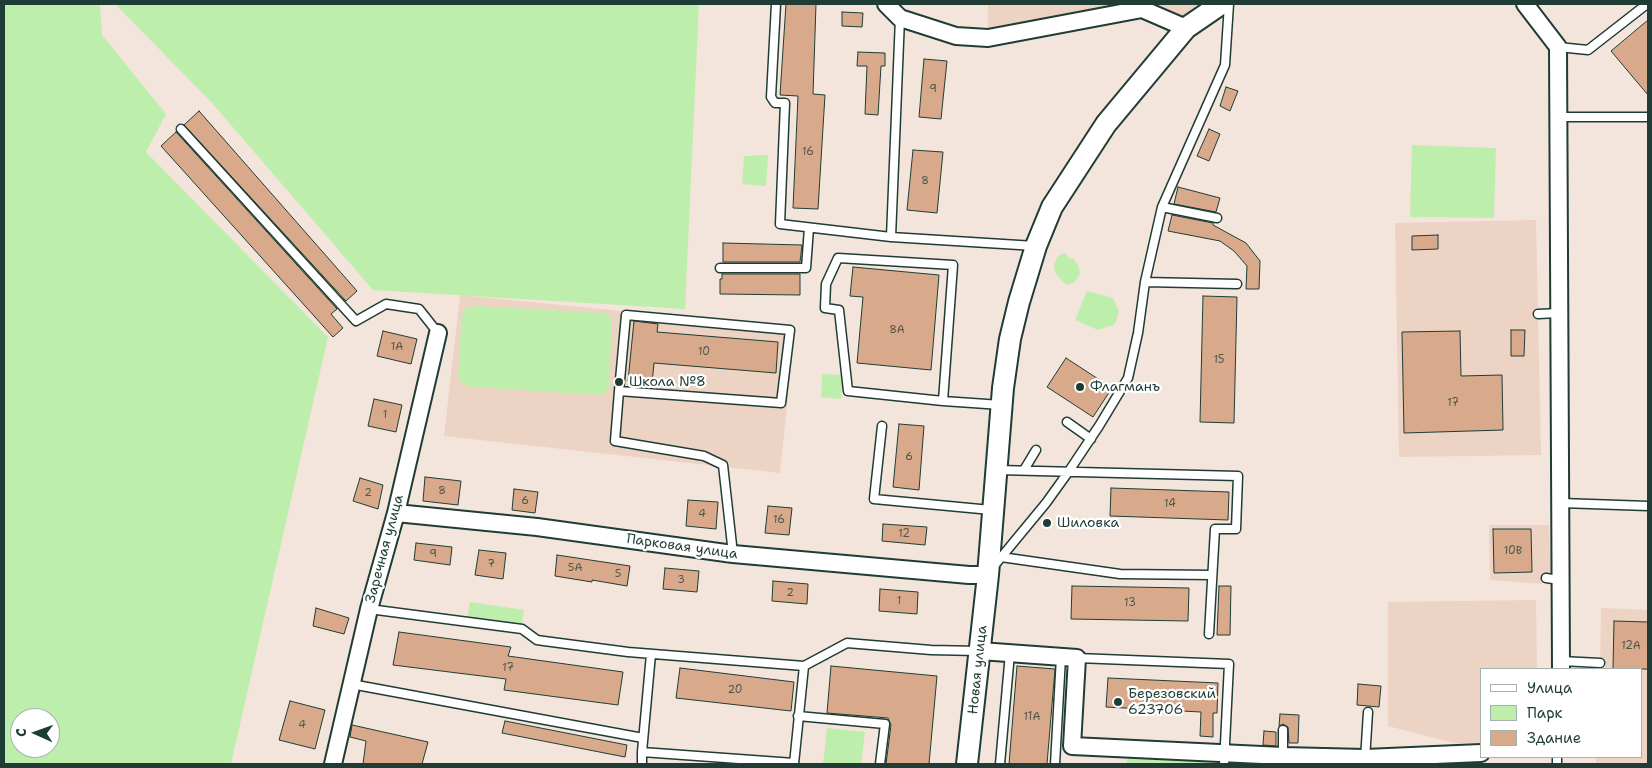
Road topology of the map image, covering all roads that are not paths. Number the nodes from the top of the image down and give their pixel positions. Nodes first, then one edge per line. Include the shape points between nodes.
1 (776, 4) edge
2 (886, 4) edge
3 (1221, 4) edge
4 (1229, 4) edge
5 (1525, 4) edge
6 (1646, 4) edge
7 (900, 18) junction
8 (1186, 28) junction
9 (1558, 47) junction
10 (1558, 117) junction
11 (1648, 117) edge
12 (181, 128) dead end
13 (1162, 206) junction
14 (1217, 218) dead end
15 (809, 228) junction
16 (892, 237) junction
17 (1036, 246) junction
18 (720, 268) dead end
19 (1145, 282) junction
20 (1237, 284) dead end
21 (1559, 313) junction
22 (1538, 314) dead end
23 (438, 333) joint
24 (619, 391) junction
25 (943, 401) junction
26 (1001, 405) junction
27 (1067, 422) dead end
28 (882, 426) dead end
29 (1091, 439) junction
30 (1036, 450) dead end
31 (996, 470) junction
32 (1024, 470) junction
33 (1069, 471) junction
34 (1561, 503) junction
35 (1648, 506) edge
36 (993, 510) junction
37 (396, 513) junction
38 (733, 554) junction
39 (1001, 557) junction
40 (978, 575) junction
41 (1212, 575) junction
42 (369, 609) junction
43 (1209, 634) dead end
44 (980, 651) junction
45 (1010, 653) junction
46 (651, 654) junction
47 (1069, 658) junction
48 (1600, 663) dead end
49 (1561, 665) edge
50 (804, 666) junction
51 (352, 684) junction
52 (1368, 712) dead end
53 (798, 716) junction
54 (1284, 730) dead end
55 (643, 738) junction
56 (642, 752) junction
57 (1480, 753) edge
58 (1283, 756) junction
59 (1224, 759) edge
60 (1300, 760) edge
61 (1365, 761) edge
62 (333, 764) edge
63 (642, 764) edge
64 (794, 764) edge
65 (880, 764) edge
66 (967, 764) edge
67 (1000, 764) edge
68 (1055, 764) edge

1 - 15 lane via 771,97 775,103 785,103 780,224
2 - 7 street
3 - 8 street, Новая улица
4 - 13 lane via 1225,65
5 - 9 street
6 - 9 lane via 1588,50
7 - 8 street via 956,36 988,38 1142,10
7 - 16 lane
8 - 17 street, Новая улица via 1106,124 1052,207
9 - 10 street
10 - 11 lane
10 - 21 street
12 - 23 lane via 356,321 386,304 419,309
13 - 14 lane
13 - 19 lane
15 - 16 lane
15 - 18 lane via 806,268
16 - 17 lane
17 - 26 street, Новая улица via 1010,339
19 - 20 lane
19 - 29 lane via 1128,378
21 - 22 lane
21 - 34 street
23 - 37 street, Заречная улица
24 - 24 lane via 626,315 790,330 781,403
24 - 38 lane via 615,441 704,456 723,465
25 - 25 lane via 848,392 839,310 825,308 826,284 838,258 953,265
25 - 26 lane
26 - 31 street, Новая улица
27 - 29 lane
28 - 36 lane via 874,499
29 - 33 lane
30 - 32 lane
31 - 32 lane
31 - 36 street, Новая улица
32 - 33 lane
33 - 39 lane
33 - 41 lane via 1238,476 1236,529 1215,529
34 - 35 lane
34 - 49 street via 1553,579
36 - 40 street, Новая улица
37 - 38 street, Парковая улица via 537,527
37 - 42 street, Заречная улица
38 - 40 street, Парковая улица
39 - 40 lane
39 - 41 lane via 1120,574
40 - 44 street, Новая улица
41 - 43 lane
42 - 46 lane via 522,629 537,640
42 - 51 street, Заречная улица
44 - 45 street
44 - 50 lane via 847,643
44 - 66 street, Новая улица
45 - 47 street
45 - 67 lane
46 - 50 lane
46 - 55 lane
47 - 59 street via 1072,746
47 - 59 lane via 1229,664
47 - 68 lane
48 - 49 lane
50 - 53 lane
51 - 55 lane
51 - 62 street, Заречная улица
52 - 61 lane
53 - 64 lane
53 - 65 lane via 885,724
54 - 58 lane
55 - 56 lane
56 - 63 lane
56 - 64 lane
57 - 61 street
58 - 59 street
58 - 60 street
60 - 61 street

